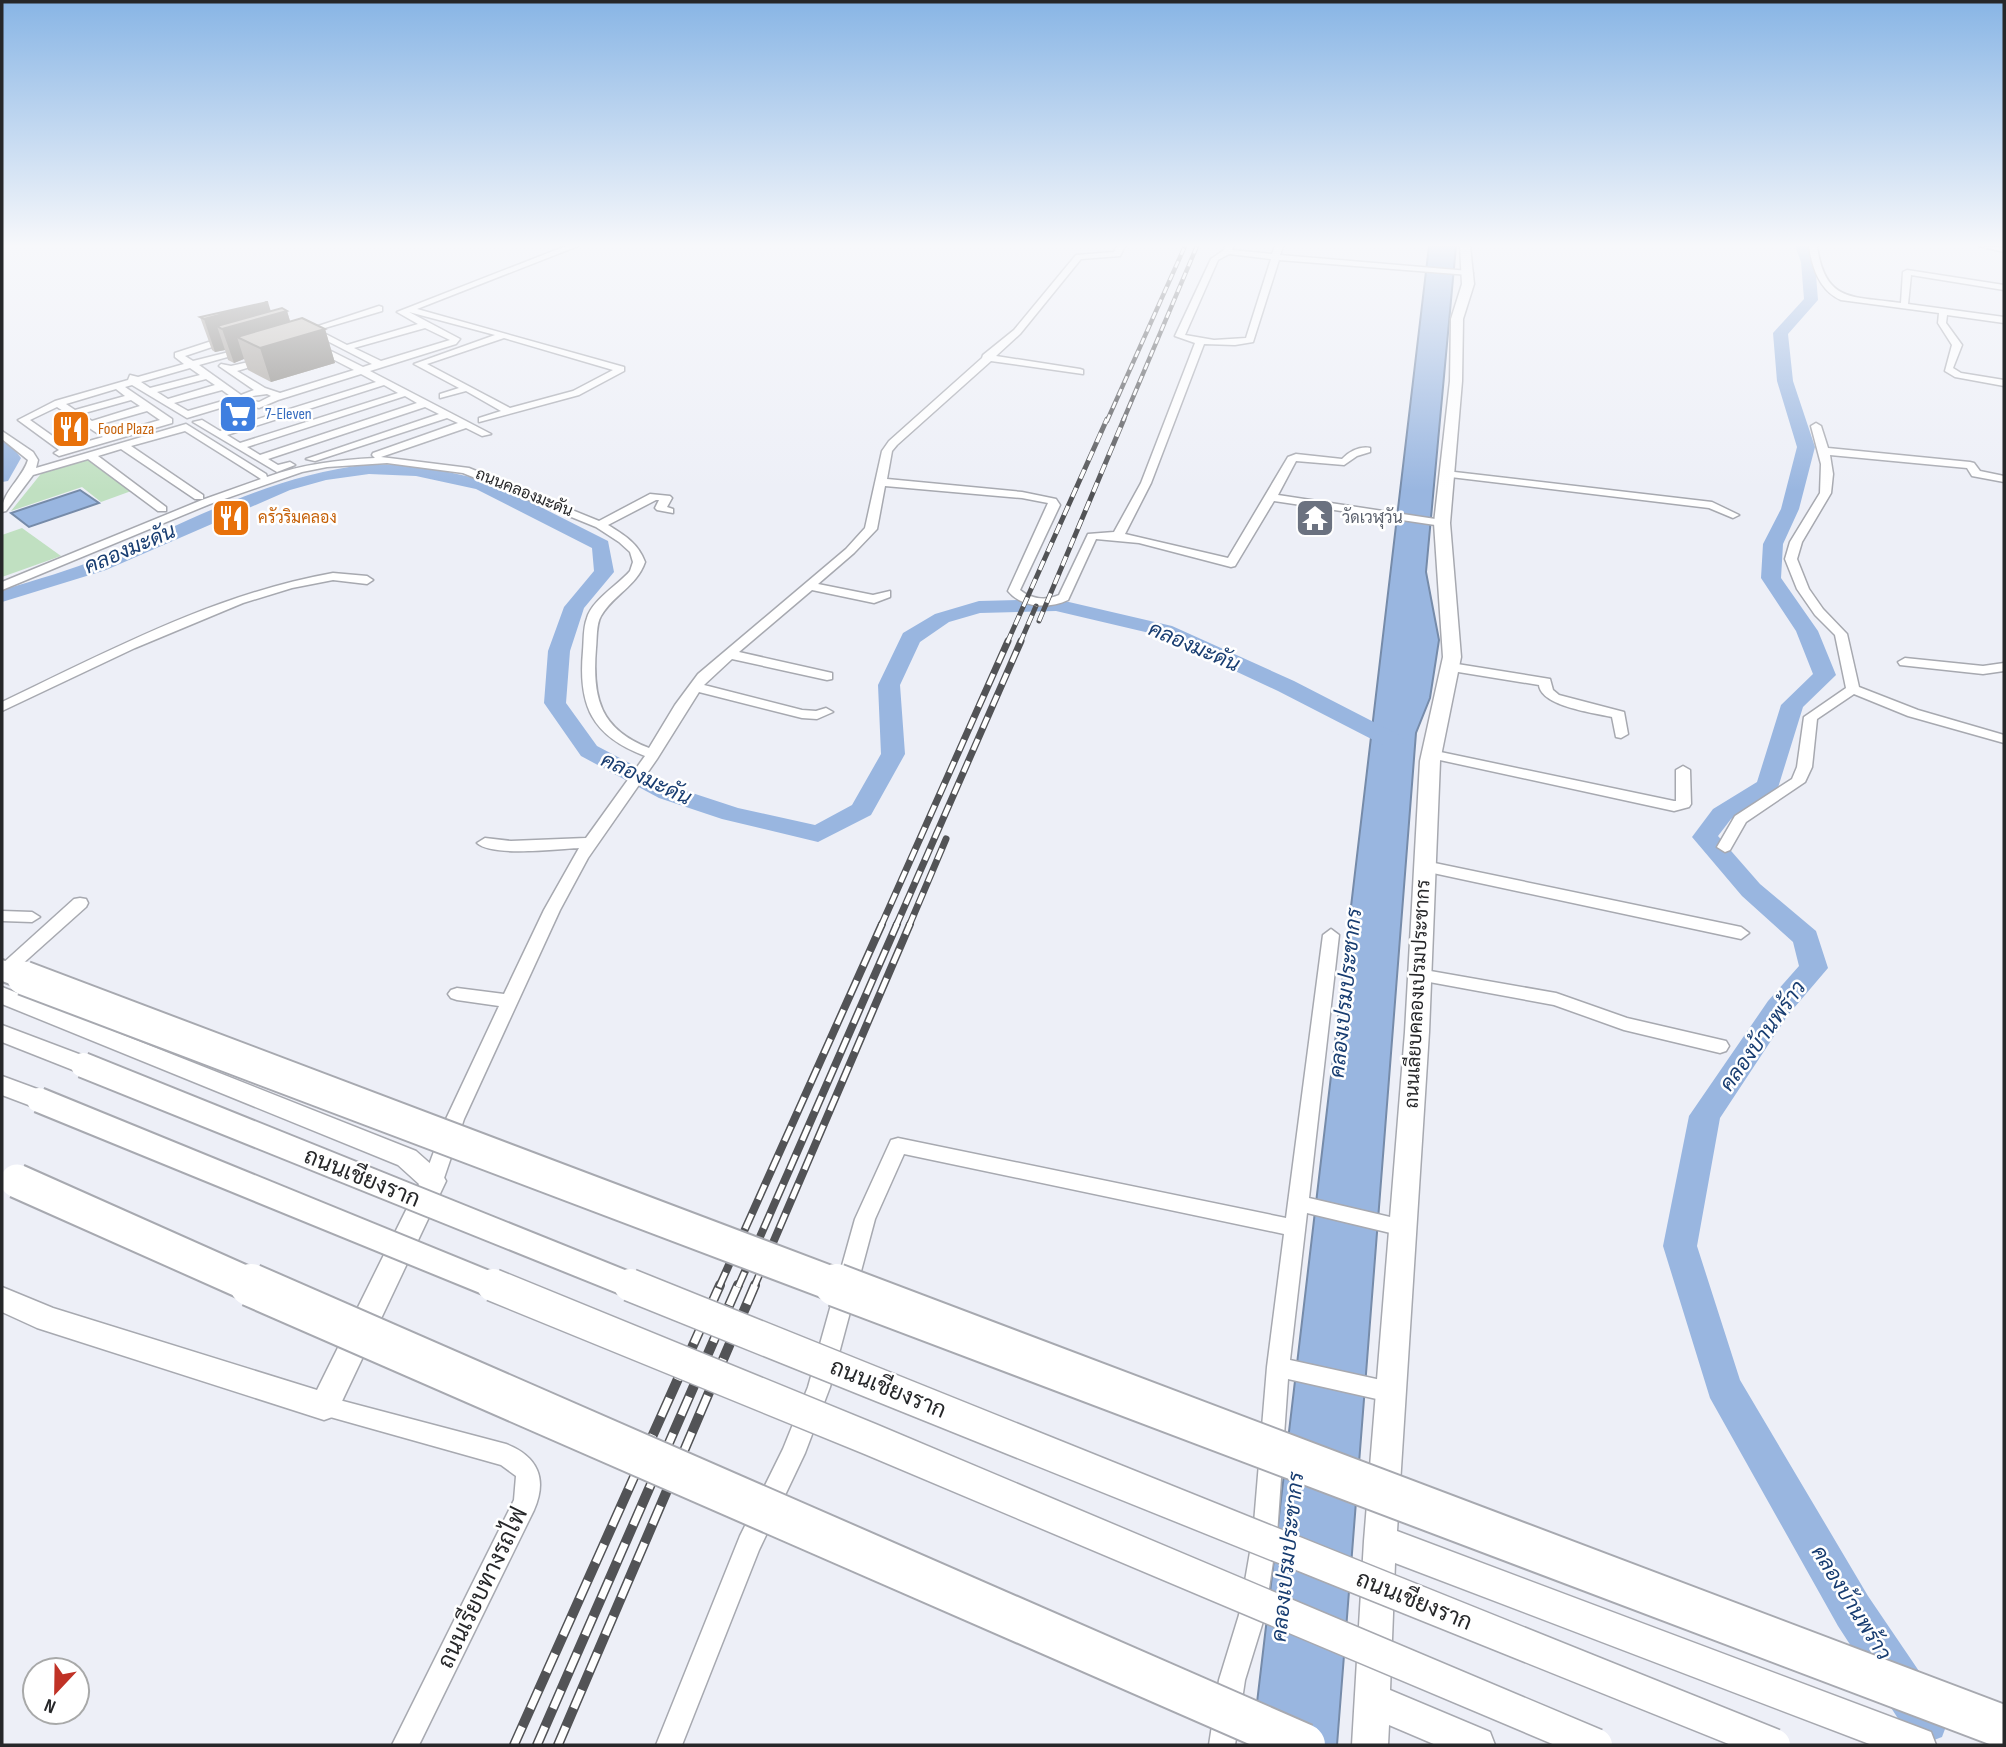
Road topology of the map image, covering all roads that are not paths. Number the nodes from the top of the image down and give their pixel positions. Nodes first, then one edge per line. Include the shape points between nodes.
1 (313, 328) edge
2 (416, 328) edge
3 (430, 328) edge
4 (476, 328) edge
5 (1021, 328) edge
6 (1183, 328) edge
7 (1254, 328) edge
8 (1457, 328) edge
9 (1945, 328) edge
10 (243, 335) edge
11 (446, 335) junction
12 (504, 335) junction
13 (1200, 343) junction
14 (259, 345) edge
15 (306, 345) edge
16 (195, 348) junction
17 (345, 348) junction
18 (277, 356) edge
19 (986, 357) junction
20 (212, 358) junction
21 (368, 359) junction
22 (160, 362) dead end
23 (192, 364) junction
24 (350, 365) junction
25 (381, 365) junction
26 (229, 370) junction
27 (362, 371) junction
28 (1080, 372) dead end
29 (209, 375) junction
30 (133, 381) junction
31 (385, 382) junction
32 (2004, 383) edge
33 (116, 385) junction
34 (224, 386) junction
35 (467, 388) junction
36 (149, 391) junction
37 (263, 391) junction
38 (406, 393) junction
39 (134, 396) junction
40 (443, 396) dead end
41 (277, 397) junction
42 (240, 399) junction
43 (166, 402) junction
44 (58, 403) junction
45 (426, 403) junction
46 (251, 405) junction
47 (149, 407) junction
48 (297, 410) junction
49 (509, 411) junction
50 (74, 413) junction
51 (449, 414) junction
52 (483, 420) dead end
53 (168, 421) junction
54 (186, 421) junction
55 (318, 421) junction
56 (198, 422) junction
57 (91, 424) junction
58 (466, 424) junction
59 (1816, 426) dead end
60 (337, 432) junction
61 (2, 434) edge
62 (219, 434) junction
63 (486, 434) dead end
64 (111, 438) junction
65 (358, 444) junction
66 (123, 446) junction
67 (240, 446) junction
68 (1366, 450) dead end
69 (67, 451) junction
70 (1824, 451) junction
71 (91, 456) junction
72 (382, 457) junction
73 (260, 458) junction
74 (33, 460) junction
75 (29, 473) junction
76 (1446, 474) junction
77 (262, 476) dead end
78 (2004, 479) edge
79 (880, 487) junction
80 (918, 494) dead end
81 (199, 497) dead end
82 (1271, 497) junction
83 (2, 509) edge
84 (162, 509) dead end
85 (669, 511) dead end
86 (1732, 515) dead end
87 (1437, 522) junction
88 (600, 525) junction
89 (1118, 536) junction
90 (368, 580) dead end
91 (2, 586) edge
92 (809, 586) junction
93 (886, 594) dead end
94 (729, 654) junction
95 (1905, 662) dead end
96 (1451, 667) junction
97 (2004, 667) edge
98 (827, 676) dead end
99 (695, 687) junction
100 (1853, 689) junction
101 (2, 707) edge
102 (826, 712) dead end
103 (1620, 734) dead end
104 (2004, 738) edge
105 (1431, 754) junction
106 (651, 757) junction
107 (1683, 770) dead end
108 (485, 843) dead end
109 (590, 843) junction
110 (1724, 846) dead end
111 (1425, 866) junction
112 (80, 903) dead end
113 (2, 916) edge
114 (32, 917) dead end
115 (1741, 933) dead end
116 (1332, 935) dead end
117 (1419, 975) junction
118 (8, 978) edge
119 (457, 994) dead end
120 (510, 1001) junction
121 (2, 1033) edge
122 (1720, 1046) dead end
123 (2, 1085) edge
124 (9, 1178) edge
125 (433, 1181) junction
126 (1302, 1204) junction
127 (1394, 1226) junction
128 (1294, 1228) junction
129 (2, 1299) edge
130 (1284, 1369) junction
131 (1378, 1389) junction
132 (324, 1406) junction
133 (1380, 1541) junction
134 (1372, 1700) junction
135 (2004, 1727) edge
136 (405, 1745) edge
137 (669, 1745) edge
138 (1222, 1745) edge
139 (1304, 1745) edge
140 (1370, 1745) edge
141 (1477, 1745) edge
142 (1596, 1745) edge
143 (1774, 1745) edge
144 (1917, 1745) edge

1 - 17 street
2 - 17 street
3 - 11 street
4 - 12 street
5 - 19 street
6 - 13 street via 1180,335
7 - 13 street via 1250,340
8 - 76 main road, ถนนเลียบคลองเปรมประชากร
9 - 32 street via 1957,345 1948,369
10 - 16 street
11 - 21 street
11 - 25 street via 455,339
12 - 35 street via 419,364
12 - 49 street via 621,369 576,393
13 - 89 street via 1146,483
14 - 20 street
15 - 24 street
16 - 20 street
16 - 23 street via 178,355
17 - 21 street
18 - 26 street
19 - 28 street
19 - 79 street via 893,443
20 - 23 street
20 - 26 street
21 - 24 street
21 - 25 street
22 - 30 street via 132,377
23 - 29 street
23 - 30 street
24 - 27 street
24 - 37 street
25 - 27 street
26 - 37 street
27 - 31 street
27 - 41 street
29 - 34 street
29 - 36 street
30 - 33 street
30 - 36 street
31 - 38 street
31 - 48 street
33 - 39 street
33 - 44 street
34 - 42 street
34 - 43 street
35 - 40 street
35 - 49 street
36 - 43 street
37 - 41 street
37 - 42 street
38 - 45 street
38 - 55 street
39 - 47 street
39 - 50 street
41 - 46 street
41 - 48 street
42 - 46 street
42 - 54 street
43 - 54 street
44 - 50 street
44 - 69 street via 23,420
45 - 51 street
45 - 60 street
46 - 56 street
47 - 53 street
47 - 57 street
48 - 55 street
48 - 62 street
49 - 52 street
50 - 57 street
51 - 58 street
51 - 65 street
53 - 54 street via 173,427
53 - 64 street
54 - 56 street
54 - 66 street
54 - 77 street
55 - 60 street
55 - 67 street
56 - 62 street
57 - 64 street
58 - 63 street
58 - 72 street
59 - 70 street
60 - 65 street
60 - 73 street
61 - 74 street
62 - 67 street
64 - 69 street
65 - 72 street
65 - 73 street via 277,469
66 - 71 street
66 - 81 street
67 - 73 street
68 - 82 street via 1343,462 1296,457
69 - 74 street
70 - 78 street via 1944,460 1970,465 1976,474
70 - 100 street via 1824,497 1799,532 1791,559 1803,589 1841,634
71 - 75 street
71 - 84 street
72 - 88 street, ถนนคลองมะดัน via 484,476
72 - 91 street, ถนนคลองมะดัน via 285,473
74 - 75 street
75 - 83 street
76 - 86 street via 1712,505
76 - 87 main road, ถนนเลียบคลองเปรมประชากร
79 - 80 street
79 - 89 street via 1022,495 1052,501 1014,592 1021,598 1060,600 1092,536
79 - 92 street via 871,529
82 - 87 street
82 - 89 street via 1231,563
85 - 88 street via 661,508 666,498 654,496
87 - 96 main road, ถนนเลียบคลองเปรมประชากร
88 - 106 street, ถนนคลองมะดัน via 619,535 639,559 640,568 593,617 589,658 592,706 614,739
90 - 101 street via 312,578 228,605
92 - 93 street via 874,599
92 - 94 street
94 - 98 street
94 - 99 street
95 - 97 street via 1983,670
96 - 103 street via 1545,682 1546,691 1554,698 1619,715
96 - 105 main road, ถนนเลียบคลองเปรมประชากร
99 - 102 street via 803,714
99 - 106 street
100 - 104 street via 1913,713
100 - 110 street via 1811,717 1805,773 1798,782 1740,819
105 - 107 street via 1674,806 1684,804
105 - 111 main road, ถนนเลียบคลองเปรมประชากร
106 - 109 street
108 - 109 street
109 - 120 street via 552,910
111 - 115 street
111 - 117 main road, ถนนเลียบคลองเปรมประชากร
112 - 118 street
113 - 114 street
116 - 126 street
117 - 122 street via 1556,999 1624,1024
117 - 127 main road, ถนนเลียบคลองเปรมประชากร
118 - 125 main road via 407,1158
118 - 135 highway, bridge
119 - 120 street
120 - 125 street via 454,1119
121 - 143 main road, ถนนเชียงราก, bridge
123 - 142 main road, bridge via 858,1434
124 - 139 highway, bridge
125 - 132 main road
126 - 127 street
126 - 128 street
127 - 131 main road, ถนนเลียบคลองเปรมประชากร
128 - 130 street
128 - 137 street via 898,1145 865,1219 819,1387 749,1544
129 - 132 main road via 47,1319
130 - 131 street
130 - 138 street via 1252,1615 1232,1679
131 - 133 main road, ถนนเลียบคลองเปรมประชากร
132 - 136 street, ถนนเรียบทางรถไฟ via 506,1455 523,1464 530,1478 526,1502
133 - 134 main road, ถนนเลียบคลองเปรมประชากร
133 - 144 main road
134 - 140 main road, ถนนเลียบคลองเปรมประชากร
134 - 141 main road

